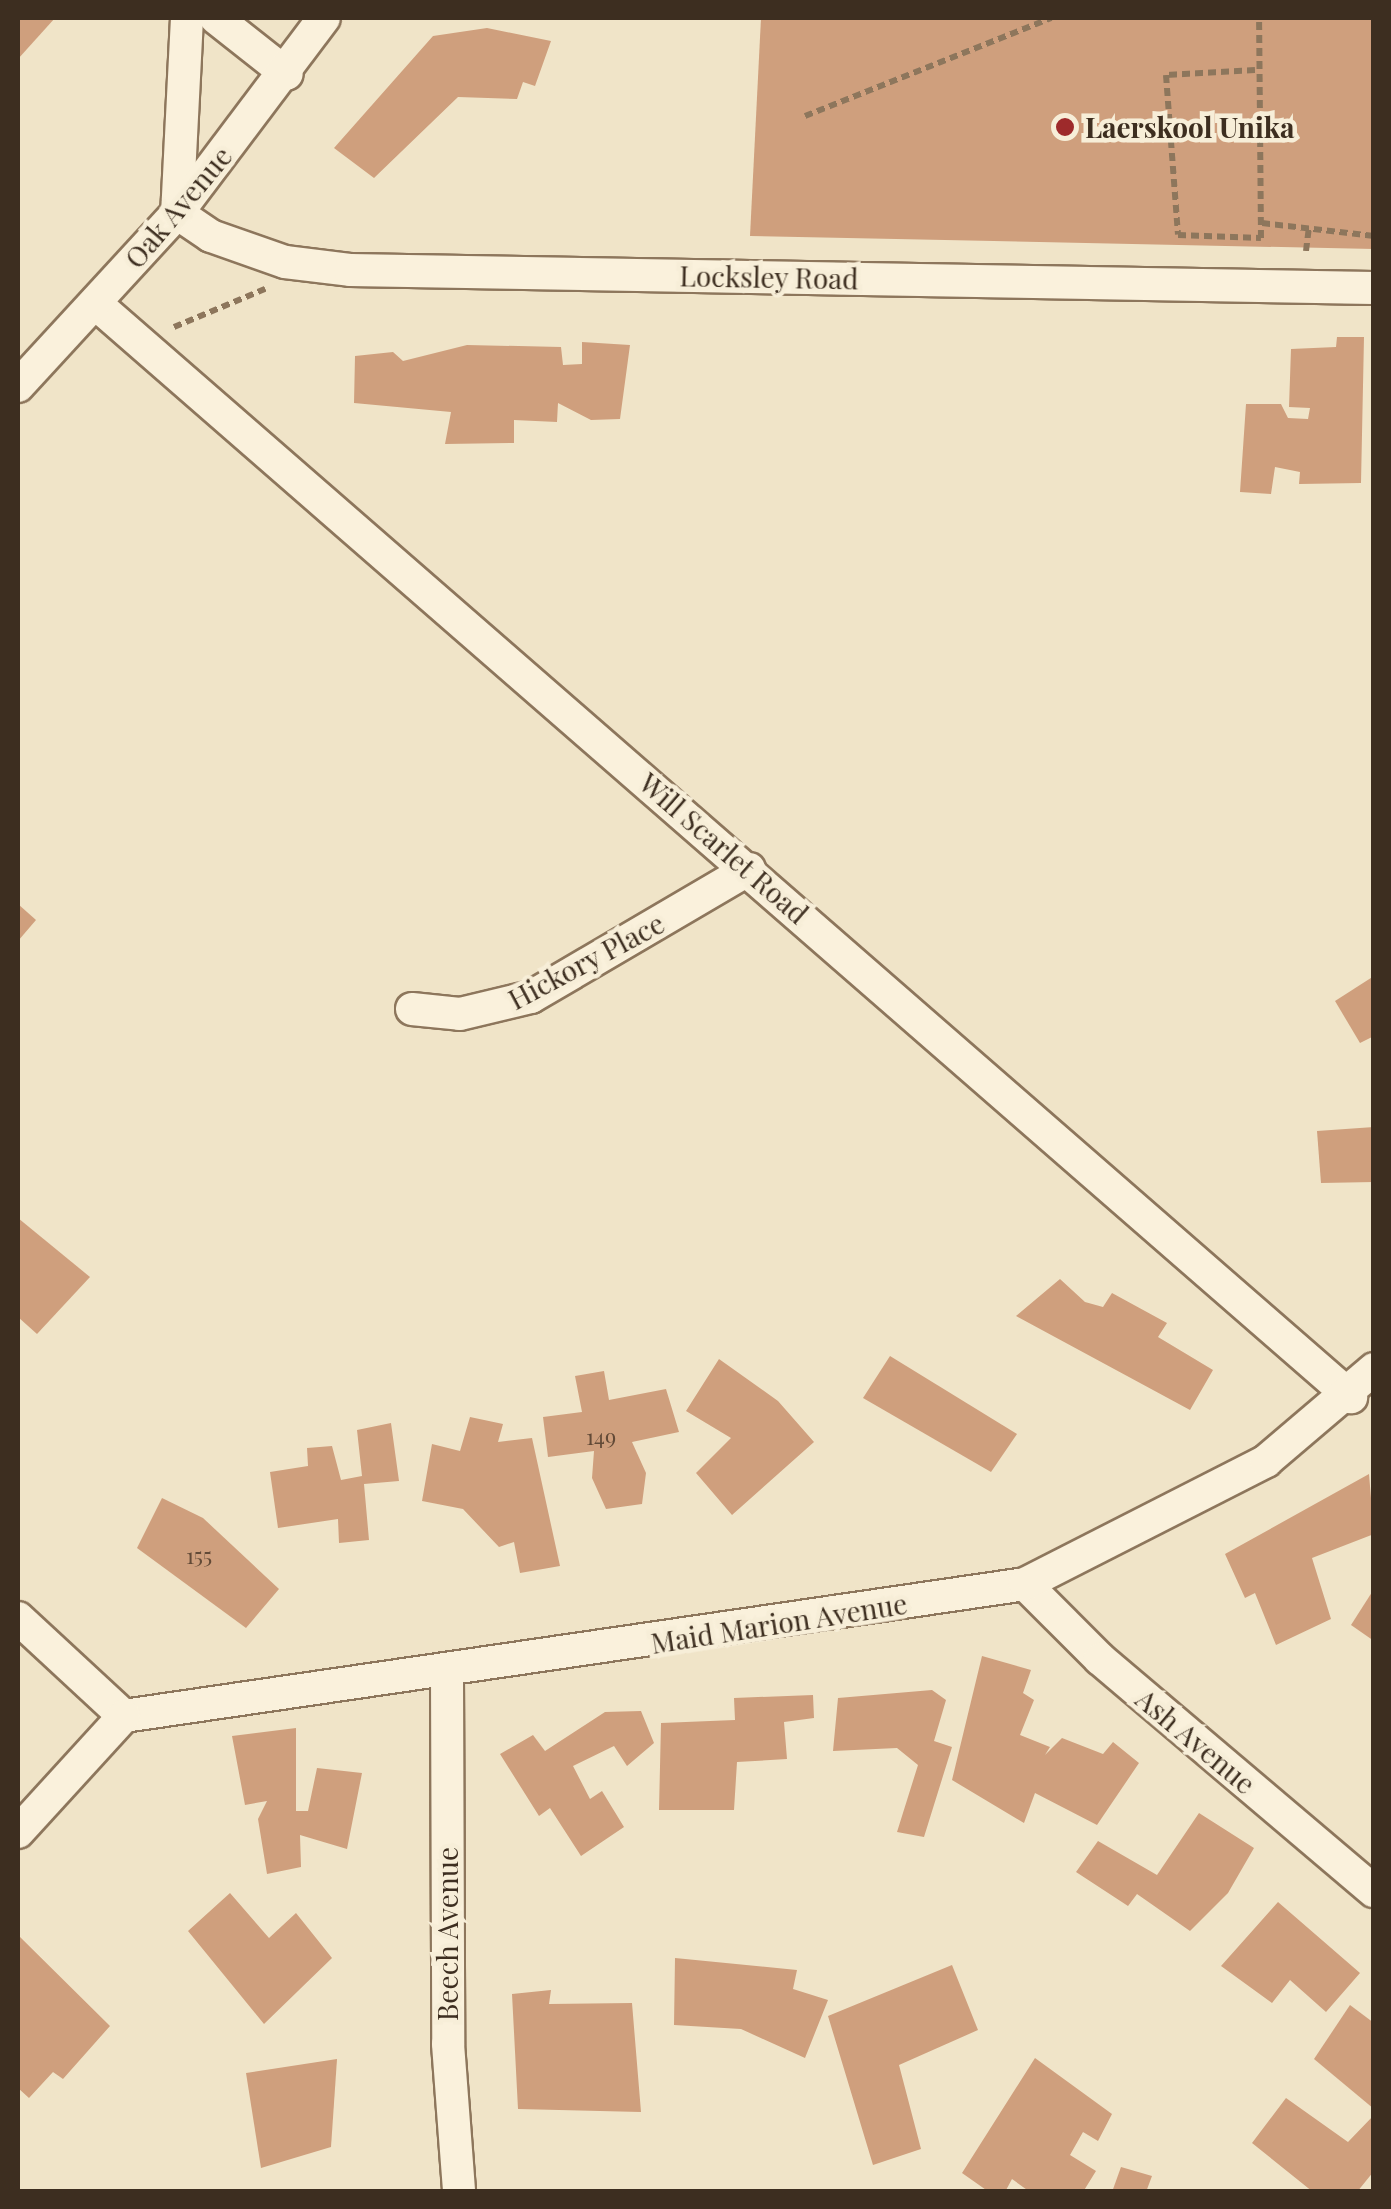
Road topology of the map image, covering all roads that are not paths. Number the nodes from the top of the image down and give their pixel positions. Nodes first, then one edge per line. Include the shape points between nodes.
1 (187, 18) edge
2 (216, 18) edge
3 (324, 18) edge
4 (287, 74) junction
5 (177, 212) junction
6 (1374, 288) edge
7 (95, 303) junction
8 (18, 386) edge
9 (749, 869) junction
10 (412, 1009) dead end
11 (1374, 1369) edge
12 (1351, 1397) junction
13 (1025, 1584) junction
14 (18, 1618) edge
15 (447, 1676) junction
16 (124, 1716) junction
17 (18, 1832) edge
18 (1374, 1891) edge
19 (459, 2192) edge

1 - 5 street
2 - 4 street
3 - 4 street, Oak Avenue
4 - 5 street, Oak Avenue
5 - 6 street, Locksley Road via 230,244 350,270
5 - 7 street, Oak Avenue
7 - 8 street, Oak Avenue
7 - 9 street, Will Scarlet Road
9 - 10 street, Hickory Place via 531,997 460,1014
9 - 12 street, Will Scarlet Road
11 - 12 street, Maid Marion Avenue
12 - 13 street, Maid Marion Avenue via 1266,1461
13 - 15 street, Maid Marion Avenue
13 - 18 street, Ash Avenue via 1100,1659
14 - 16 street
15 - 16 street, Maid Marion Avenue
15 - 19 street, Beech Avenue via 448,2044
16 - 17 street

